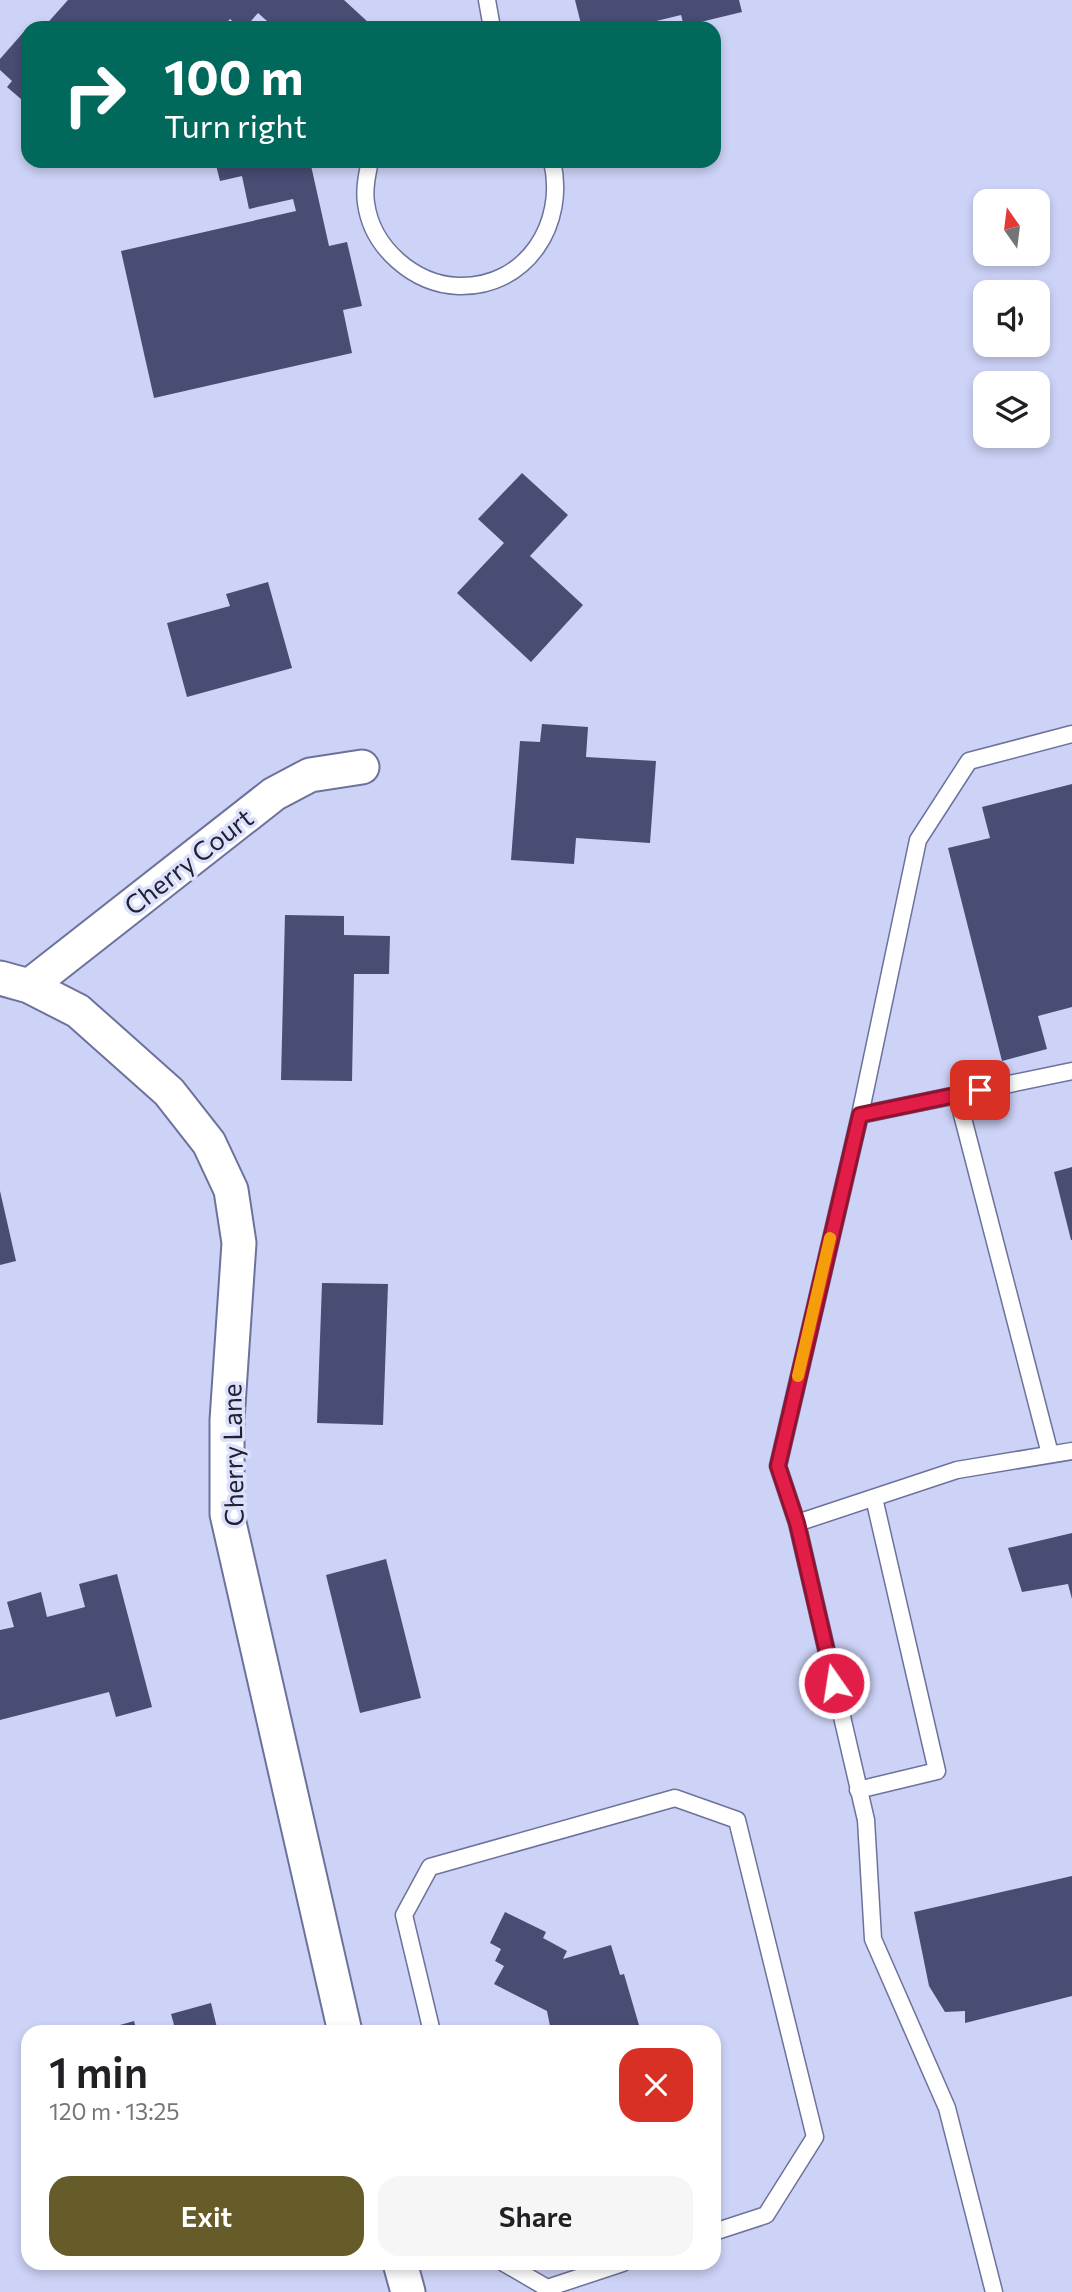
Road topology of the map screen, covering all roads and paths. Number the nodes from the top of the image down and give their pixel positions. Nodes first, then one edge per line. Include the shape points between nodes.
1 (487, 0) edge
2 (491, 21) edge
3 (369, 168) edge
4 (554, 168) edge
5 (1072, 734) edge
6 (362, 767) dead end
7 (15, 982) edge
8 (1072, 1071) edge
9 (957, 1095) junction
10 (860, 1115) junction
11 (1072, 1451) edge
12 (1050, 1454) junction
13 (874, 1498) junction
14 (797, 1523) junction
15 (858, 1790) junction
16 (343, 2025) edge
17 (430, 2025) edge
18 (721, 2230) edge
19 (402, 2270) edge
20 (516, 2270) edge
21 (602, 2270) edge
22 (408, 2292) edge
23 (993, 2292) edge

1 - 2 lane
3 - 4 lane via 366,204 384,247 419,276 459,286 499,278 533,253 553,217
5 - 10 lane via 969,761 918,840
6 - 7 street, Cherry Court via 310,775 274,794
7 - 16 street, Cherry Lane via 78,1011 169,1092 209,1143 231,1190 239,1243 227,1420 227,1514
8 - 9 lane
9 - 10 lane
9 - 12 lane
10 - 14 lane via 778,1466
11 - 12 lane
12 - 13 lane via 957,1470
13 - 14 lane
13 - 15 lane via 937,1771
14 - 15 lane
15 - 23 lane via 866,1820 873,1939 947,2108
17 - 18 lane via 404,1916 430,1867 675,1798 737,1821 815,2137 766,2214
19 - 22 street
20 - 21 lane via 547,2288

